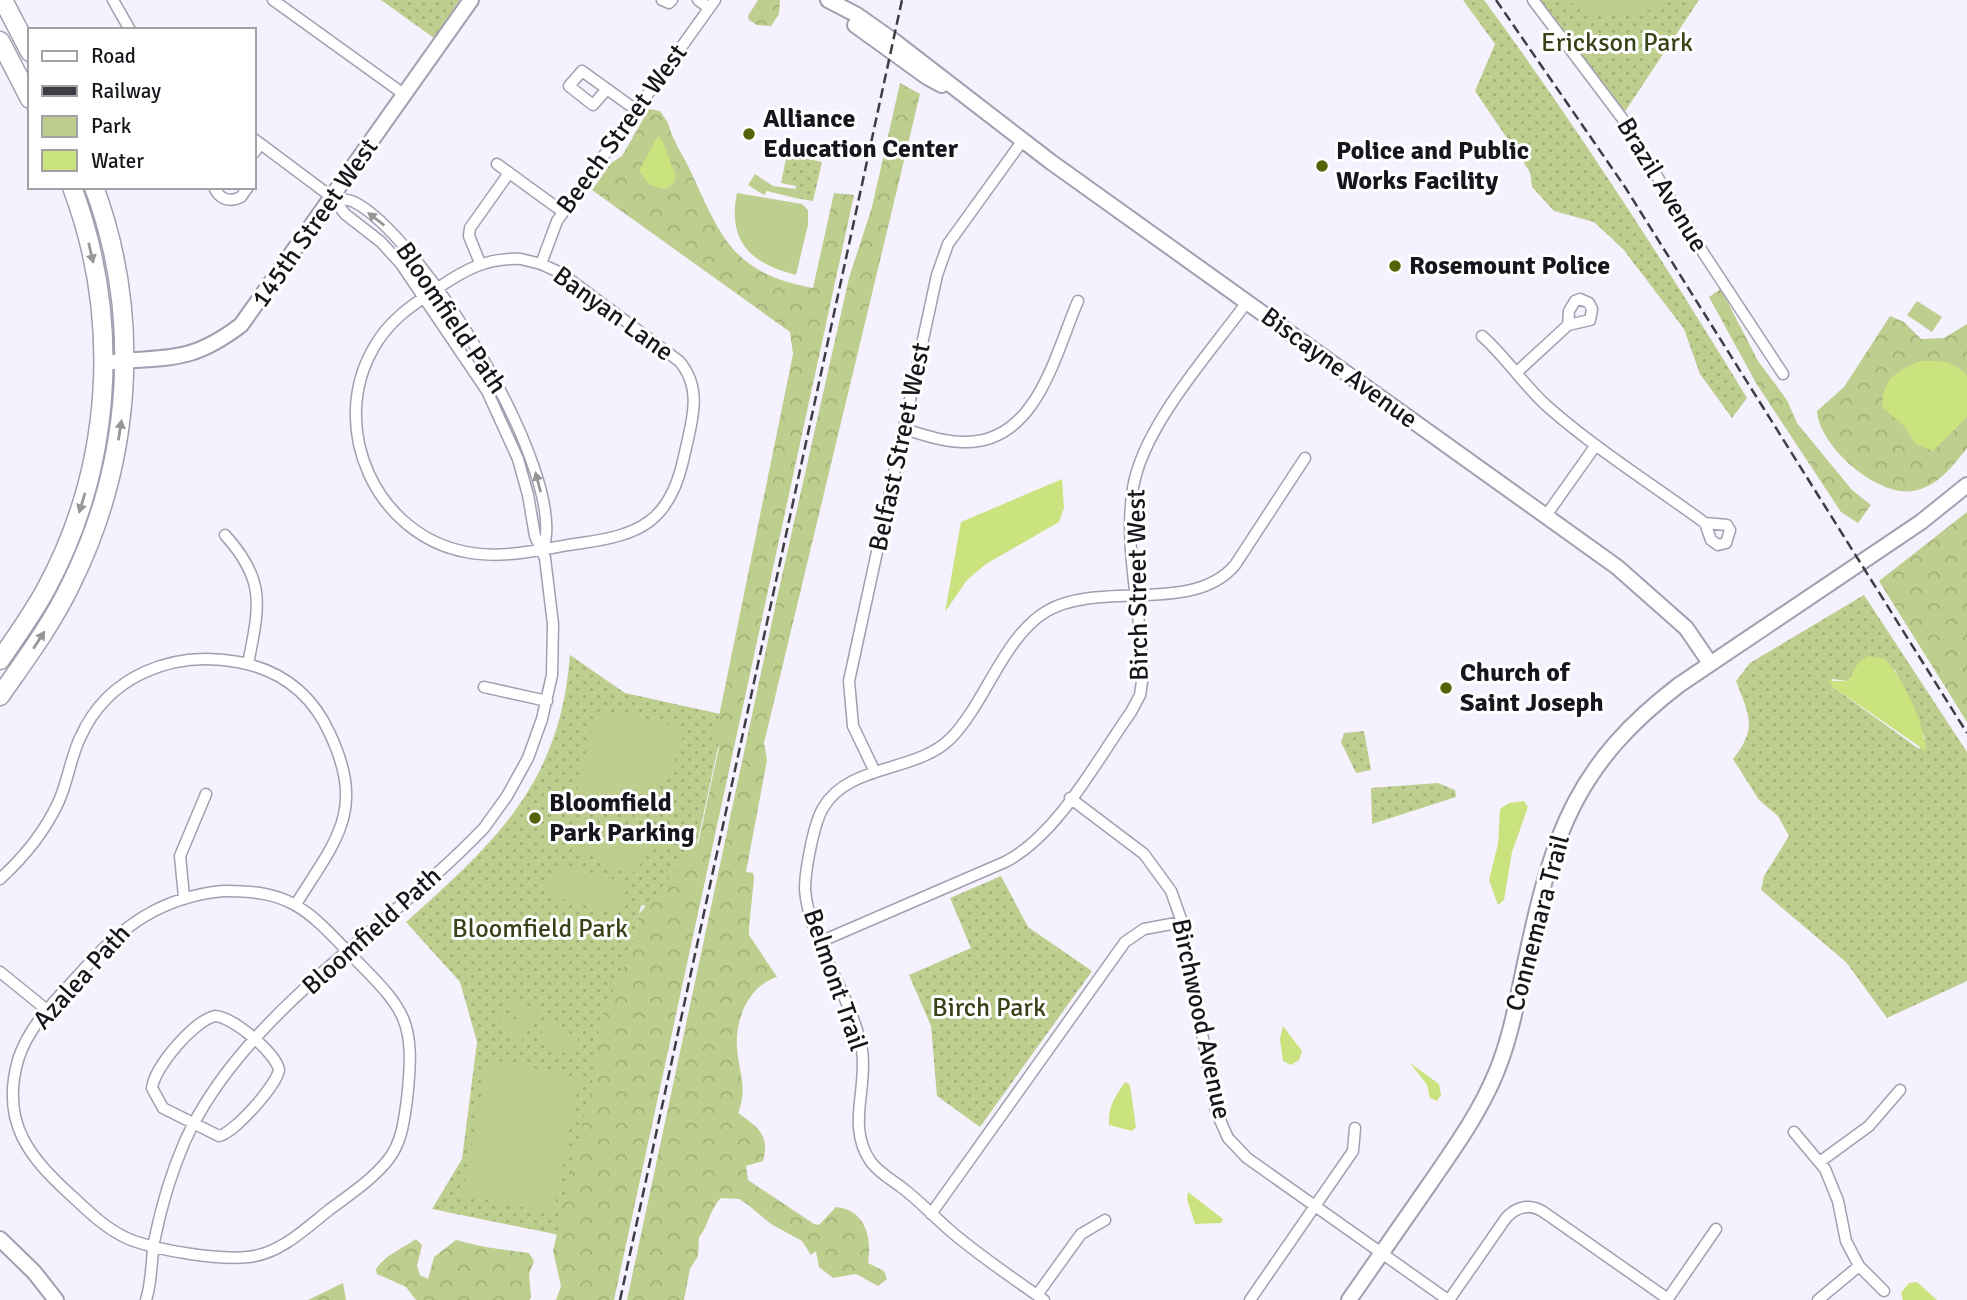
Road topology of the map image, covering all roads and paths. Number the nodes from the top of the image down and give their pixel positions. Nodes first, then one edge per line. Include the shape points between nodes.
1 (3, 0) edge
2 (113, 0) edge
3 (273, 0) edge
4 (471, 0) edge
5 (663, 0) edge
6 (672, 0) edge
7 (698, 0) edge
8 (1534, 0) edge
9 (830, 2) edge
10 (712, 4) edge
11 (129, 28) edge
12 (0, 41) edge
13 (28, 48) edge
14 (607, 89) dead end
15 (28, 95) edge
16 (405, 95) junction
17 (636, 110) junction
18 (1023, 140) junction
19 (256, 145) edge
20 (497, 164) dead end
21 (509, 173) junction
22 (73, 189) edge
23 (95, 189) edge
24 (215, 189) edge
25 (246, 189) edge
26 (333, 198) junction
27 (563, 212) junction
28 (480, 263) junction
29 (541, 264) junction
30 (436, 289) junction
31 (424, 296) junction
32 (1078, 301) dead end
33 (1247, 302) junction
34 (1568, 325) dead end
35 (1482, 336) dead end
36 (124, 361) junction
37 (105, 363) junction
38 (1517, 372) junction
39 (1783, 374) dead end
40 (903, 429) junction
41 (1596, 445) junction
42 (1305, 458) dead end
43 (1967, 485) edge
44 (1545, 517) junction
45 (1705, 523) dead end
46 (225, 535) dead end
47 (543, 549) junction
48 (1137, 594) junction
49 (0, 660) edge
50 (1710, 663) junction
51 (248, 664) junction
52 (485, 687) dead end
53 (0, 696) edge
54 (547, 701) junction
55 (875, 772) junction
56 (206, 794) dead end
57 (1070, 798) junction
58 (0, 878) edge
59 (184, 897) junction
60 (296, 904) junction
61 (1182, 922) junction
62 (821, 941) junction
63 (349, 952) junction
64 (0, 972) edge
65 (47, 1010) junction
66 (253, 1039) junction
67 (1900, 1090) dead end
68 (193, 1125) junction
69 (1355, 1128) dead end
70 (1794, 1132) dead end
71 (1821, 1161) junction
72 (1316, 1206) junction
73 (931, 1214) junction
74 (1105, 1220) dead end
75 (1716, 1228) dead end
76 (0, 1239) edge
77 (153, 1246) junction
78 (1382, 1253) junction
79 (1859, 1266) junction
80 (1884, 1291) dead end
81 (1041, 1298) edge
82 (56, 1300) edge
83 (146, 1300) edge
84 (1250, 1300) edge
85 (1349, 1300) edge
86 (1448, 1300) edge
87 (1667, 1300) edge
88 (1818, 1300) edge

1 - 13 highway
2 - 11 street
3 - 16 street
4 - 16 street, 145th Street West
5 - 6 street
7 - 10 street
8 - 39 street, Brazil Avenue via 1622,118
9 - 18 street, Biscayne Avenue via 885,34
10 - 17 street, Beech Street West
12 - 15 highway
14 - 17 street
16 - 26 street, 145th Street West
17 - 27 street, Beech Street West
18 - 33 street, Biscayne Avenue
18 - 40 street, Belfast Street West via 943,254
19 - 26 street
20 - 21 street
21 - 27 street
21 - 28 street via 470,228
22 -> 37 highway via 97,282
23 - 36 highway via 117,271
24 - 25 street via 228,200 240,197
30 -> 26 street, Bloomfield Path via 411,252 383,224 354,202
26 - 31 street, Bloomfield Path via 395,257
26 - 36 street, 145th Street West via 241,325 218,343 172,359
27 - 29 street, Beech Street West
28 - 29 street, Banyan Lane via 512,259
28 - 30 street, Banyan Lane
29 - 47 street, Banyan Lane via 679,360 692,379 695,401 678,482 658,514 641,528 616,538
30 - 31 street, Banyan Lane
47 -> 30 street, Bloomfield Path via 548,536 544,511 521,431 498,384
31 - 47 street, Bloomfield Path via 504,423 524,478 535,536
31 - 47 street, Banyan Lane via 380,338 361,380 356,429 369,476 397,515 423,536 445,546 490,555
32 - 40 street via 1031,408 1007,431 963,442
33 - 44 street, Biscayne Avenue
33 - 48 street, Birch Street West via 1155,430 1140,462 1131,512
34 - 38 street
35 - 38 street
36 - 37 street, 145th Street West
53 -> 36 highway via 64,599 93,535 115,458
37 -> 49 highway via 98,436 81,507 46,588
38 - 41 street via 1546,406
40 - 55 street, Belfast Street West via 848,691 853,726
41 - 44 street
41 - 45 street
42 - 48 street, Belmont Trail via 1223,578 1198,589
43 - 50 street, Connemara Trail via 1921,522
44 - 50 street, Biscayne Avenue via 1648,592 1686,628
46 - 51 street via 249,565 258,592
47 - 54 street, Bloomfield Path via 554,640
48 - 55 street, Belmont Trail via 1065,603 1040,615 1025,628 962,726 946,743
48 - 57 street, Birch Street West via 1143,686 1131,712
50 - 78 street, Connemara Trail via 1635,721 1580,792 1550,855 1496,1073 1473,1120
51 - 58 street via 202,657 169,663 133,677 112,693 80,737 44,829
51 - 60 street via 279,676 311,702 329,731 344,777 345,810 338,836
52 - 54 street
54 - 63 street, Bloomfield Path via 522,770 484,828
55 - 62 street, Belmont Trail via 839,790 817,821 806,891
56 - 59 street via 180,856
57 - 61 street, Birchwood Avenue via 1154,865 1171,891
57 - 62 street, Birch Street West via 1044,832 1016,856
59 - 60 street, Azalea Path via 235,891
59 - 65 street, Azalea Path via 153,909 121,930
60 - 63 street, Azalea Path
61 - 72 street, Birchwood Avenue via 1223,1130 1243,1154
61 - 73 street via 1144,929 1125,942
62 - 73 street, Belmont Trail via 860,1044 863,1073 857,1118 862,1144 876,1168
63 - 66 street, Bloomfield Path
63 - 77 street, Azalea Path via 397,1005 409,1031 412,1059 404,1123 391,1156 364,1183 271,1251 235,1257
64 - 65 street
65 - 77 street, Azalea Path via 30,1034 16,1069 14,1112 22,1140 44,1171 99,1221 127,1238
66 - 68 street, Bloomfield Path via 224,1074
66 - 68 street via 276,1061 276,1080 228,1134 214,1135
66 - 68 street via 228,1019 208,1018 159,1067 152,1088 157,1102
67 - 71 street via 1868,1126
68 - 77 street, Bloomfield Path via 169,1183
69 - 72 street via 1353,1151
70 - 71 street
71 - 79 street via 1835,1192 1846,1241
72 - 78 street, Birchwood Avenue
72 - 84 street
73 - 81 street, Belmont Trail
74 - 81 street via 1082,1234
75 - 87 street
76 - 82 street
77 - 83 street, Bloomfield Path
78 - 85 street, Connemara Trail
78 - 86 street, Birchwood Avenue
79 - 80 street
79 - 88 street
86 - 87 street via 1506,1219 1528,1206 1545,1213

